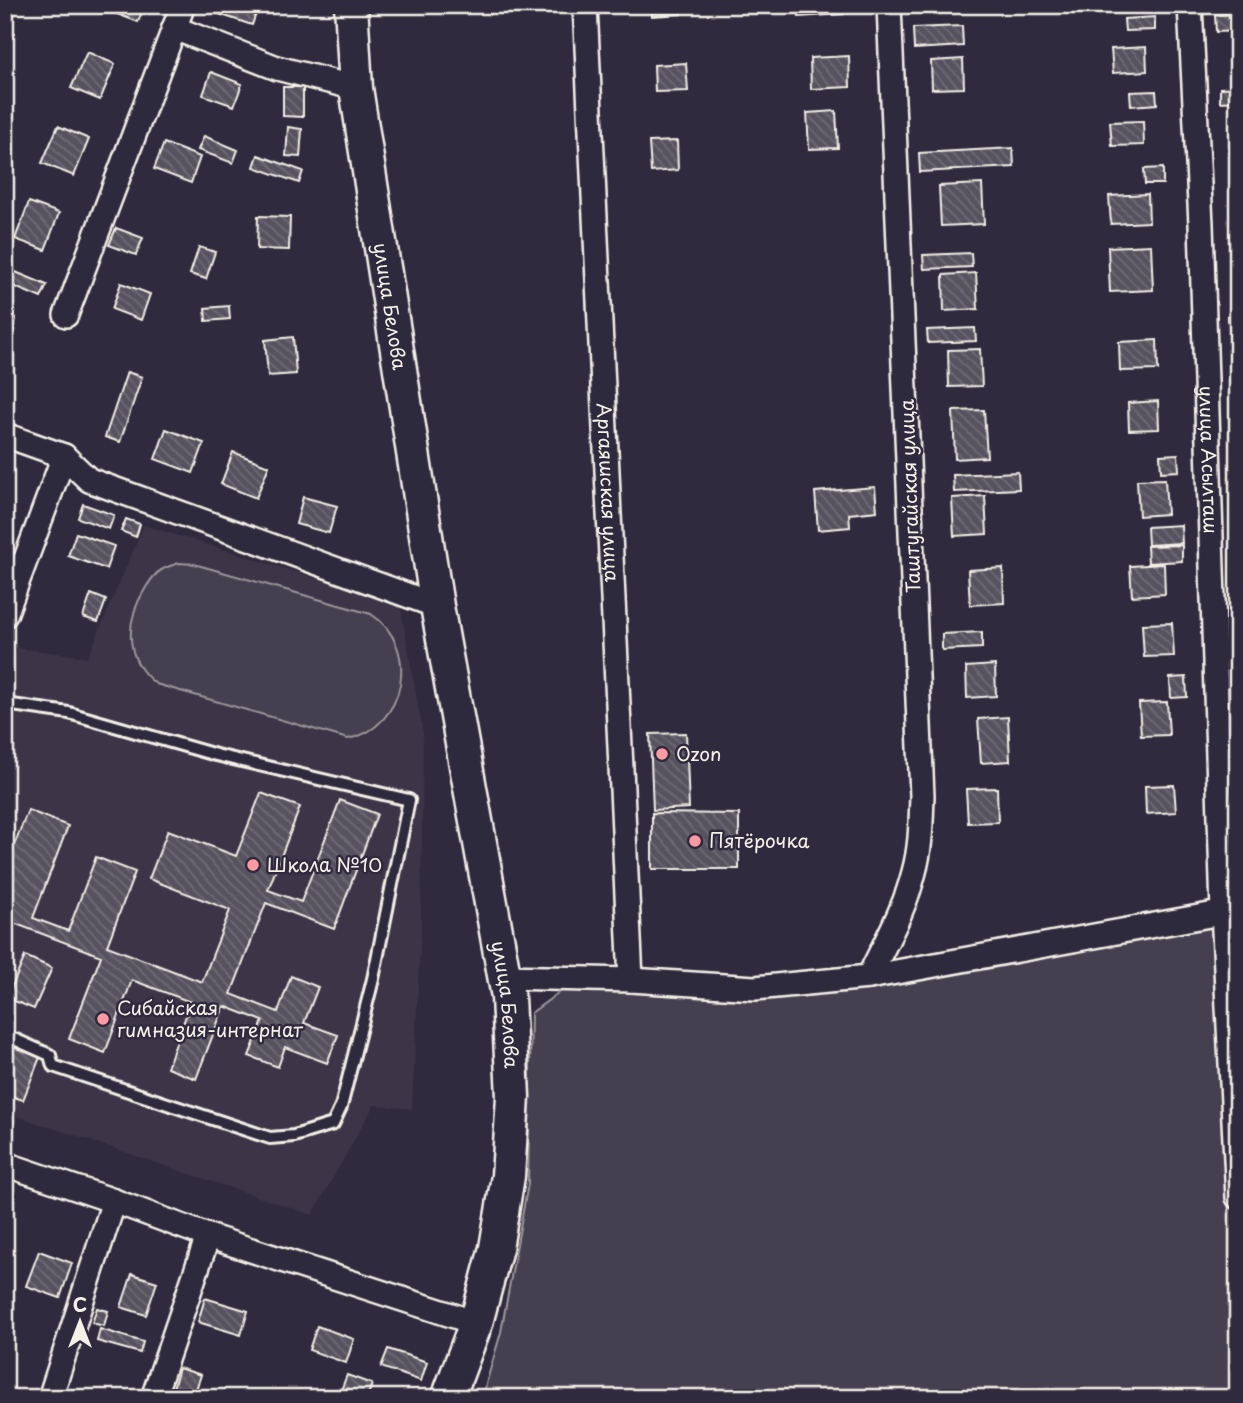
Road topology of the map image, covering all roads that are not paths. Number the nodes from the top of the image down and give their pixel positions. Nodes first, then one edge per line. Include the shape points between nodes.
1 (183, 5) edge
2 (351, 5) edge
3 (585, 5) edge
4 (889, 5) edge
5 (1190, 5) edge
6 (174, 28) junction
7 (356, 88) junction
8 (65, 315) dead end
9 (5, 435) edge
10 (64, 456) junction
11 (437, 606) junction
12 (5, 615) edge
13 (5, 704) edge
14 (1230, 911) edge
15 (505, 977) junction
16 (869, 977) junction
17 (631, 980) junction
18 (5, 1035) edge
19 (5, 1164) edge
20 (1238, 1197) edge
21 (114, 1201) junction
22 (208, 1236) junction
23 (476, 1323) junction
24 (50, 1398) edge
25 (153, 1398) edge
26 (448, 1398) edge

1 - 6 street
2 - 7 main road, улица Белова
3 - 17 street, Аргаяшская улица
4 - 16 street, Таштугайская улица via 922,796 914,872
5 - 14 street, улица Асылташ
6 - 7 street via 277,68
6 - 8 street
7 - 11 main road, улица Белова
9 - 10 street
10 - 11 street via 89,480
10 - 12 street
11 - 15 main road, улица Белова
13 - 18 lane via 69,713 216,755 409,800 373,979 341,1107 332,1124 270,1138 53,1066 50,1055
14 - 16 street
14 - 20 street, улица Асылташ
15 - 17 street
15 - 23 main road, улица Белова via 513,1097 508,1176 496,1248
16 - 17 street via 754,988
19 - 21 street
21 - 22 street
21 - 24 street
22 - 23 street
22 - 25 street
23 - 26 main road, улица Белова

